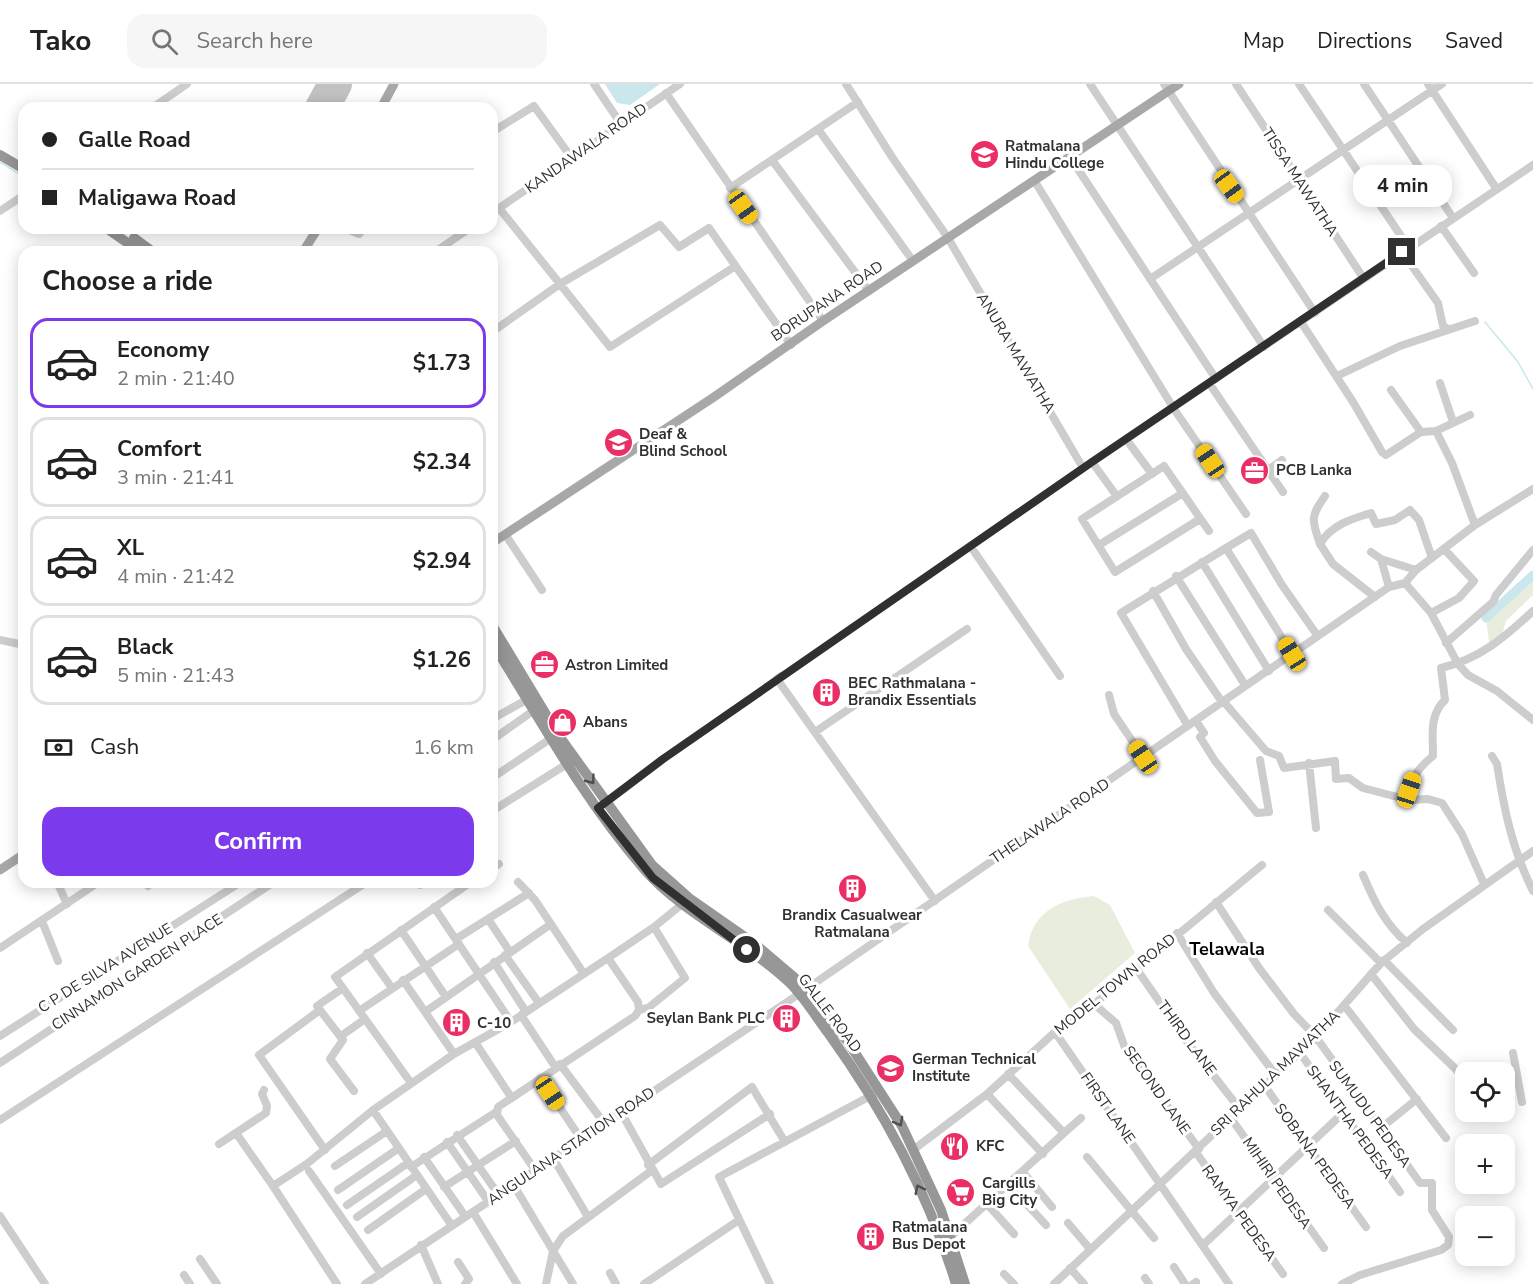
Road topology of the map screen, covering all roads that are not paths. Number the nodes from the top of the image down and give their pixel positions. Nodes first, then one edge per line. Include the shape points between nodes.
1 (187, 84) edge
2 (394, 84) edge
3 (594, 84) edge
4 (680, 84) edge
5 (846, 84) edge
6 (1090, 84) edge
7 (1179, 84) edge
8 (1236, 84) edge
9 (1299, 84) edge
10 (1364, 84) edge
11 (1442, 84) edge
12 (1166, 87) edge
13 (1430, 87) edge
14 (666, 93) junction
15 (161, 102) edge
16 (384, 102) edge
17 (858, 102) junction
18 (1388, 120) junction
19 (621, 124) junction
20 (1117, 125) junction
21 (498, 128) edge
22 (818, 129) junction
23 (1342, 149) junction
24 (0, 155) edge
25 (571, 157) junction
26 (1070, 157) junction
27 (772, 160) junction
28 (0, 163) edge
29 (18, 166) edge
30 (1530, 166) edge
31 (18, 174) edge
32 (1533, 176) edge
33 (1297, 179) junction
34 (1034, 180) junction
35 (730, 188) junction
36 (1496, 188) junction
37 (18, 199) edge
38 (498, 210) edge
39 (0, 211) edge
40 (498, 213) edge
41 (1248, 213) junction
42 (1453, 218) junction
43 (1442, 226) junction
44 (115, 234) edge
45 (128, 234) edge
46 (461, 234) edge
47 (948, 238) junction
48 (132, 246) edge
49 (144, 246) edge
50 (444, 246) edge
51 (1199, 247) junction
52 (1406, 250) junction
53 (913, 261) junction
54 (734, 267) junction
55 (1474, 273) dead end
56 (1150, 279) junction
57 (1364, 279) junction
58 (560, 284) junction
59 (869, 291) junction
60 (1315, 313) junction
61 (823, 321) junction
62 (1475, 321) dead end
63 (1301, 322) junction
64 (498, 328) edge
65 (1448, 329) junction
66 (790, 345) junction
67 (1264, 347) junction
68 (1337, 376) junction
69 (1213, 381) junction
70 (1440, 383) dead end
71 (1391, 390) dead end
72 (1174, 409) junction
73 (1470, 415) dead end
74 (1453, 422) junction
75 (1436, 431) junction
76 (1421, 432) junction
77 (1126, 439) junction
78 (1281, 460) dead end
79 (1092, 462) junction
80 (1083, 468) junction
81 (1268, 470) junction
82 (1152, 474) junction
83 (1533, 489) edge
84 (1283, 492) dead end
85 (1183, 493) junction
86 (1116, 495) junction
87 (1325, 496) dead end
88 (1246, 514) dead end
89 (1200, 519) junction
90 (1475, 525) junction
91 (1209, 531) dead end
92 (505, 534) junction
93 (498, 539) edge
94 (1320, 544) junction
95 (1099, 545) junction
96 (971, 547) junction
97 (1226, 548) junction
98 (1445, 550) junction
99 (1533, 550) edge
100 (1371, 552) dead end
101 (1432, 558) junction
102 (1381, 559) junction
103 (1202, 562) junction
104 (1416, 570) junction
105 (1176, 576) junction
106 (931, 579) dead end
107 (1405, 583) junction
108 (1389, 587) junction
109 (542, 590) dead end
110 (1153, 591) junction
111 (1375, 597) junction
112 (1533, 611) edge
113 (1431, 614) junction
114 (967, 629) dead end
115 (1317, 635) junction
116 (498, 636) edge
117 (0, 640) edge
118 (1446, 643) junction
119 (18, 644) edge
120 (498, 651) edge
121 (1292, 654) junction
122 (1458, 664) junction
123 (1269, 670) junction
124 (1060, 676) dead end
125 (777, 679) junction
126 (1245, 685) junction
127 (1109, 695) dead end
128 (530, 697) junction
129 (1223, 702) junction
130 (533, 711) junction
131 (498, 716) edge
132 (1533, 720) edge
133 (1196, 721) junction
134 (1188, 726) junction
135 (815, 732) junction
136 (498, 736) edge
137 (550, 740) junction
138 (1492, 756) dead end
139 (1143, 757) junction
140 (1260, 760) dead end
141 (1309, 763) junction
142 (567, 764) junction
143 (498, 774) edge
144 (1409, 800) junction
145 (602, 805) junction
146 (498, 807) edge
147 (1316, 828) dead end
148 (1533, 851) edge
149 (18, 858) edge
150 (1518, 861) junction
151 (1262, 865) dead end
152 (0, 870) edge
153 (1363, 875) dead end
154 (518, 882) dead end
155 (1484, 885) junction
156 (60, 888) edge
157 (90, 888) edge
158 (232, 888) edge
159 (265, 888) edge
160 (358, 888) edge
161 (462, 888) edge
162 (1533, 891) edge
163 (529, 893) junction
164 (686, 900) junction
165 (935, 901) junction
166 (1216, 902) junction
167 (67, 904) junction
168 (434, 907) junction
169 (1328, 910) dead end
170 (488, 919) junction
171 (42, 921) junction
172 (551, 924) junction
173 (654, 927) junction
174 (401, 930) junction
175 (1177, 933) junction
176 (457, 942) junction
177 (1407, 943) junction
178 (0, 948) edge
179 (367, 953) junction
180 (508, 953) junction
181 (608, 958) junction
182 (58, 961) dead end
183 (1383, 961) junction
184 (495, 962) junction
185 (425, 965) junction
186 (1136, 968) junction
187 (478, 974) junction
188 (584, 974) junction
189 (1371, 974) junction
190 (403, 980) junction
191 (343, 988) junction
192 (392, 988) junction
193 (803, 991) junction
194 (446, 997) junction
195 (538, 1003) junction
196 (1094, 1004) junction
197 (1344, 1005) junction
198 (638, 1006) junction
199 (320, 1010) junction
200 (360, 1011) junction
201 (425, 1012) junction
202 (523, 1013) junction
203 (365, 1019) junction
204 (511, 1022) junction
205 (1453, 1030) dead end
206 (1055, 1032) junction
207 (0, 1036) edge
208 (340, 1036) junction
209 (1316, 1037) junction
210 (475, 1042) junction
211 (1299, 1053) junction
212 (1513, 1053) dead end
213 (454, 1054) junction
214 (0, 1063) edge
215 (558, 1066) junction
216 (1455, 1068) edge
217 (1008, 1074) junction
218 (1275, 1074) junction
219 (540, 1078) junction
220 (1515, 1082) edge
221 (1518, 1082) junction
222 (411, 1083) junction
223 (1264, 1085) junction
224 (264, 1090) dead end
225 (354, 1091) dead end
226 (881, 1091) junction
227 (987, 1094) junction
228 (870, 1096) junction
229 (511, 1097) junction
230 (1417, 1098) junction
231 (1522, 1102) dead end
232 (1239, 1108) junction
233 (373, 1110) junction
234 (496, 1112) junction
235 (621, 1112) junction
236 (1342, 1113) junction
237 (770, 1114) junction
238 (1230, 1117) junction
239 (1081, 1118) dead end
240 (0, 1120) edge
241 (604, 1123) junction
242 (1381, 1128) junction
243 (387, 1131) junction
244 (236, 1132) junction
245 (1064, 1133) junction
246 (457, 1135) junction
247 (1446, 1138) dead end
248 (581, 1139) junction
249 (516, 1141) junction
250 (447, 1142) junction
251 (785, 1142) junction
252 (219, 1144) dead end
253 (1308, 1147) junction
254 (399, 1148) junction
255 (325, 1150) junction
256 (913, 1150) junction
257 (1197, 1150) junction
258 (1043, 1154) junction
259 (424, 1157) junction
260 (1087, 1157) dead end
261 (553, 1158) junction
262 (478, 1164) junction
263 (409, 1165) junction
264 (335, 1166) dead end
265 (650, 1168) junction
266 (535, 1170) junction
267 (309, 1171) dead end
268 (468, 1171) junction
269 (1023, 1172) junction
270 (417, 1175) junction
271 (1274, 1179) junction
272 (513, 1184) junction
273 (1161, 1184) junction
274 (1009, 1185) junction
275 (273, 1186) junction
276 (444, 1187) junction
277 (426, 1189) junction
278 (338, 1190) dead end
279 (1400, 1192) dead end
280 (498, 1194) junction
281 (488, 1201) junction
282 (987, 1204) junction
283 (347, 1205) dead end
284 (1052, 1207) dead end
285 (1132, 1211) junction
286 (473, 1212) junction
287 (1238, 1212) junction
288 (0, 1216) edge
289 (465, 1216) junction
290 (357, 1217) dead end
291 (588, 1217) junction
292 (739, 1220) junction
293 (1068, 1223) dead end
294 (452, 1226) junction
295 (1046, 1226) dead end
296 (1366, 1227) dead end
297 (368, 1230) dead end
298 (1014, 1234) dead end
299 (1154, 1238) dead end
300 (946, 1240) junction
301 (421, 1245) junction
302 (1203, 1245) junction
303 (1324, 1248) dead end
304 (1090, 1249) junction
305 (553, 1251) junction
306 (200, 1259) dead end
307 (458, 1262) dead end
308 (1174, 1267) dead end
309 (1070, 1268) junction
310 (610, 1273) dead end
311 (381, 1274) junction
312 (1004, 1274) dead end
313 (1282, 1274) dead end
314 (184, 1275) dead end
315 (45, 1284) edge
316 (190, 1284) edge
317 (218, 1284) edge
318 (337, 1284) edge
319 (365, 1284) edge
320 (438, 1284) edge
321 (465, 1284) edge
322 (517, 1284) edge
323 (546, 1284) edge
324 (573, 1284) edge
325 (616, 1284) edge
326 (644, 1284) edge
327 (770, 1284) edge
328 (956, 1284) edge
329 (965, 1284) edge
330 (1014, 1284) edge
331 (1054, 1284) edge
332 (1084, 1284) edge
333 (1185, 1284) edge
334 (1229, 1284) edge
335 (1342, 1284) edge

1 - 15 street
2 - 16 main road
3 - 19 street
4 - 14 street, KANDAWALA ROAD
5 - 17 street, ANURA MAWATHA
6 - 20 street
7 - 12 main road, BORUPANA ROAD
8 - 33 street, TISSA MAWATHA
9 - 23 street
10 - 18 street
11 - 13 street
12 - 20 main road, BORUPANA ROAD
12 - 41 street
13 - 18 street
13 - 36 street
14 - 19 street, KANDAWALA ROAD
14 - 35 street
17 - 22 street
17 - 47 street, ANURA MAWATHA
18 - 23 street
18 - 42 street
19 - 25 street, KANDAWALA ROAD
20 - 26 main road, BORUPANA ROAD
20 - 51 street
21 - 25 street via 534,106
22 - 27 street
22 - 53 street
23 - 33 street
23 - 52 street
24 - 29 highway
25 - 38 street, KANDAWALA ROAD
26 - 34 main road, BORUPANA ROAD
26 - 56 street
27 - 35 street
27 - 59 street
28 - 31 highway
30 - 32 street
30 - 36 street
33 - 41 street
33 - 57 street, TISSA MAWATHA
34 - 47 main road, BORUPANA ROAD
34 - 72 street
35 - 61 street
36 - 42 street
37 - 39 street
40 - 58 street
41 - 51 street
41 - 60 street
42 - 43 street
43 - 52 street
43 - 55 street
44 - 48 highway
45 - 49 highway
46 - 50 street
47 - 53 main road, BORUPANA ROAD
47 - 80 street, ANURA MAWATHA
51 - 56 street
51 - 67 street
52 - 57 street
52 - 65 street via 1438,303 1443,326
53 - 59 main road, BORUPANA ROAD
54 - 58 street via 710,228 678,247 660,225
54 - 58 street via 610,347
54 - 66 street
56 - 69 street
57 - 60 street
58 - 64 street
59 - 61 main road, BORUPANA ROAD
60 - 63 street
61 - 66 main road, BORUPANA ROAD
62 - 65 street
63 - 67 street
63 - 68 street
65 - 68 street via 1400,346
66 - 92 main road, BORUPANA ROAD
67 - 69 street
68 - 76 street via 1386,455
69 - 72 street
69 - 81 street
70 - 74 street
71 - 76 street
72 - 77 street
72 - 88 street
73 - 74 street
74 - 75 street
75 - 76 street
75 - 90 street
77 - 79 street
77 - 82 street
78 - 81 street
79 - 80 street
79 - 86 street
80 - 96 street
81 - 84 street
82 - 85 street via 1164,466
82 - 86 street
83 - 90 street
85 - 89 street
85 - 95 street
86 - 95 street via 1082,519
87 - 94 street via 1315,507 1313,517
89 - 91 street
89 - 95 street via 1115,573
90 - 98 street
92 - 93 main road, BORUPANA ROAD
92 - 109 street
94 - 101 street via 1327,532 1342,523 1371,513 1376,524 1395,520 1410,510 1419,520
94 - 111 street via 1334,564
96 - 124 street
96 - 125 street
97 - 103 street
97 - 115 street via 1251,533
97 - 121 street
98 - 101 street
98 - 113 street via 1474,581 1459,598
99 - 118 street via 1493,602
100 - 102 street
101 - 104 street
102 - 104 street
102 - 108 street
103 - 105 street
103 - 123 street
104 - 107 street
105 - 110 street
105 - 126 street
106 - 125 street
107 - 108 street, THELAWALA ROAD
107 - 113 street
108 - 111 street, THELAWALA ROAD
110 - 129 street via 1186,649
110 - 134 street via 1121,613
111 - 115 street, THELAWALA ROAD
112 - 122 street via 1491,649
113 - 118 street
114 - 135 street
115 - 121 street, THELAWALA ROAD
116 - 128 highway, GALLE ROAD
117 - 119 street
118 - 122 street
120 - 128 highway, GALLE ROAD
121 - 123 street, THELAWALA ROAD
122 - 132 street
122 - 144 street via 1441,668 1445,700 1436,709 1433,756 1413,778
123 - 126 street, THELAWALA ROAD
125 - 135 street
125 - 145 street
126 - 129 street, THELAWALA ROAD
127 - 139 street via 1114,714
128 - 130 highway, GALLE ROAD
128 - 131 street
128 -> 145 highway, GALLE ROAD
129 - 133 street, THELAWALA ROAD
129 - 141 street via 1266,752 1279,756 1284,768
130 - 136 street
130 - 137 highway, GALLE ROAD
133 - 134 street, THELAWALA ROAD
133 - 140 street via 1204,733 1200,737 1257,813 1269,812
134 - 139 street, THELAWALA ROAD
135 - 165 street
137 - 142 highway, GALLE ROAD
137 - 143 street
138 - 150 street
139 - 165 street, THELAWALA ROAD
141 - 144 street via 1335,760 1336,779 1349,778 1364,788
141 - 147 street
142 - 145 highway, GALLE ROAD
142 - 146 street
144 - 155 street via 1442,803 1462,834
145 - 164 highway, GALLE ROAD via 644,869
148 - 150 street, SRI RAHULA MAWATHA
149 - 152 main road
150 - 155 street, SRI RAHULA MAWATHA
150 - 162 street
151 - 166 street, MODEL TOWN ROAD
153 - 177 street via 1374,904
154 - 163 street
155 - 177 street, SRI RAHULA MAWATHA
156 - 167 street
157 - 167 street
158 - 207 street, C P DE SILVA AVENUE
159 - 214 street, CINNAMON GARDEN PLACE
160 - 240 street
161 - 168 street
163 - 170 street
163 - 172 street
164 - 173 street
164 - 193 highway, GALLE ROAD
165 - 193 street, THELAWALA ROAD
166 - 175 street, MODEL TOWN ROAD
166 - 209 street, SUMUDU PEDESA via 1259,968
167 - 171 street
168 - 174 street
168 - 176 street
169 - 183 street
170 - 176 street
170 - 180 street
171 - 178 street
171 - 182 street
172 - 180 street
172 - 188 street
173 - 181 street
173 - 198 street via 685,978 648,1008
174 - 179 street
174 - 185 street
175 - 186 street, MODEL TOWN ROAD
175 - 218 street via 1214,993
176 - 185 street
176 - 187 street
177 - 183 street, SRI RAHULA MAWATHA
179 - 191 street via 336,977
179 - 192 street
180 - 184 street
180 - 195 street
181 - 188 street
181 - 198 street
183 - 189 street, SRI RAHULA MAWATHA
183 - 205 street
184 - 187 street
184 - 202 street
185 - 190 street
185 - 194 street
186 - 196 street, MODEL TOWN ROAD
186 - 232 street, THIRD LANE
187 - 194 street
187 - 204 street
188 - 195 street
189 - 197 street, SRI RAHULA MAWATHA
189 - 216 street via 1414,1029
190 - 192 street
190 - 201 street
191 - 199 street via 317,1006
191 - 200 street
192 - 200 street
193 - 226 highway, GALLE ROAD via 832,1020
193 - 228 highway, GALLE ROAD
193 - 235 street, ANGULANA STATION ROAD
194 - 201 street
195 - 202 street
196 - 206 street, MODEL TOWN ROAD
196 - 257 street, SECOND LANE via 1116,1023 1125,1048
197 - 209 street, SRI RAHULA MAWATHA
197 - 230 street
198 - 215 street via 635,1016
199 - 208 street
199 - 255 street via 261,1051 259,1057
200 - 203 street
201 - 213 street
202 - 204 street
202 - 215 street
203 - 208 street
203 - 222 street
204 - 210 street
206 - 217 street, MODEL TOWN ROAD
206 - 273 street, FIRST LANE
208 - 225 street via 343,1043 330,1059
209 - 211 street, SRI RAHULA MAWATHA
209 - 242 street, SUMUDU PEDESA
210 - 213 street
210 - 229 street
211 - 218 street, SRI RAHULA MAWATHA
211 - 236 street, SHANTHA PEDESA
212 - 221 street
213 - 222 street
215 - 219 street
215 - 241 street
217 - 227 street, MODEL TOWN ROAD
217 - 245 street
218 - 223 street, SRI RAHULA MAWATHA
219 - 229 street
219 - 248 street
220 - 221 street
221 - 231 street
222 - 233 street
223 - 232 street, SRI RAHULA MAWATHA
223 - 253 street, SOBANA PEDESA
224 - 244 street via 266,1113
226 - 228 street
226 -> 256 highway, GALLE ROAD
227 - 256 street, MODEL TOWN ROAD
227 - 258 street
228 - 251 street
300 -> 228 highway, GALLE ROAD
229 - 234 street
230 - 242 street
230 - 247 street
232 - 238 street, SRI RAHULA MAWATHA
233 - 243 street
233 - 255 street
234 - 246 street
234 - 249 street
235 - 241 street, ANGULANA STATION ROAD
235 - 265 street
236 - 253 street
236 - 279 street, SHANTHA PEDESA
237 - 251 street
237 - 265 street via 662,1184
237 - 265 street via 751,1088
238 - 257 street, SRI RAHULA MAWATHA
238 - 271 street, MIHIRI PEDESA
239 - 245 street
241 - 248 street, ANGULANA STATION ROAD
242 - 335 street, SUMUDU PEDESA via 1420,1183 1432,1183 1432,1210 1449,1237 1448,1245
243 - 254 street
243 - 264 street
244 - 252 street
244 - 275 street
245 - 258 street
246 - 250 street
246 - 262 street
248 - 261 street, ANGULANA STATION ROAD
249 - 262 street
249 - 266 street
250 - 259 street
250 - 268 street
251 - 292 street via 719,1177
253 - 271 street
253 - 296 street, SOBANA PEDESA
254 - 263 street
254 - 278 street
255 - 275 street
256 - 300 highway, GALLE ROAD via 928,1181
257 - 273 street, SRI RAHULA MAWATHA
257 - 287 street, RAMYA PEDESA
258 - 269 street
259 - 263 street
259 - 276 street
260 - 285 street
261 - 266 street, ANGULANA STATION ROAD
261 - 291 street
262 - 268 street
262 - 280 street
263 - 270 street
263 - 283 street
265 - 291 street
266 - 272 street, ANGULANA STATION ROAD
267 - 311 street
268 - 276 street
268 - 281 street
269 - 274 street
269 - 284 street
270 - 277 street
270 - 290 street
271 - 287 street
271 - 303 street, MIHIRI PEDESA
272 - 280 street, ANGULANA STATION ROAD
272 - 305 street
273 - 285 street, SRI RAHULA MAWATHA
273 - 302 street, FIRST LANE
274 - 282 street
274 - 295 street
275 - 318 street
276 - 289 street
277 - 294 street
277 - 297 street
280 - 281 street, ANGULANA STATION ROAD
281 - 286 street, ANGULANA STATION ROAD
282 - 298 street
282 - 300 street
285 - 299 street
285 - 304 street, SRI RAHULA MAWATHA
286 - 289 street, ANGULANA STATION ROAD
286 - 322 street
287 - 302 street
287 - 313 street, RAMYA PEDESA
288 - 315 street
289 - 294 street, ANGULANA STATION ROAD
291 - 305 street via 563,1236
292 - 326 street
292 - 327 street
293 - 304 street
294 - 301 street, ANGULANA STATION ROAD
300 - 328 highway
300 - 329 highway
301 - 311 street, ANGULANA STATION ROAD
301 - 320 street
302 - 334 street, FIRST LANE
304 - 309 street, SRI RAHULA MAWATHA
305 - 323 street
305 - 324 street
306 - 317 street
307 - 321 street via 469,1279
308 - 333 street
309 - 331 street, SRI RAHULA MAWATHA
309 - 332 street
310 - 325 street
311 - 319 street, ANGULANA STATION ROAD
312 - 330 street
314 - 316 street

